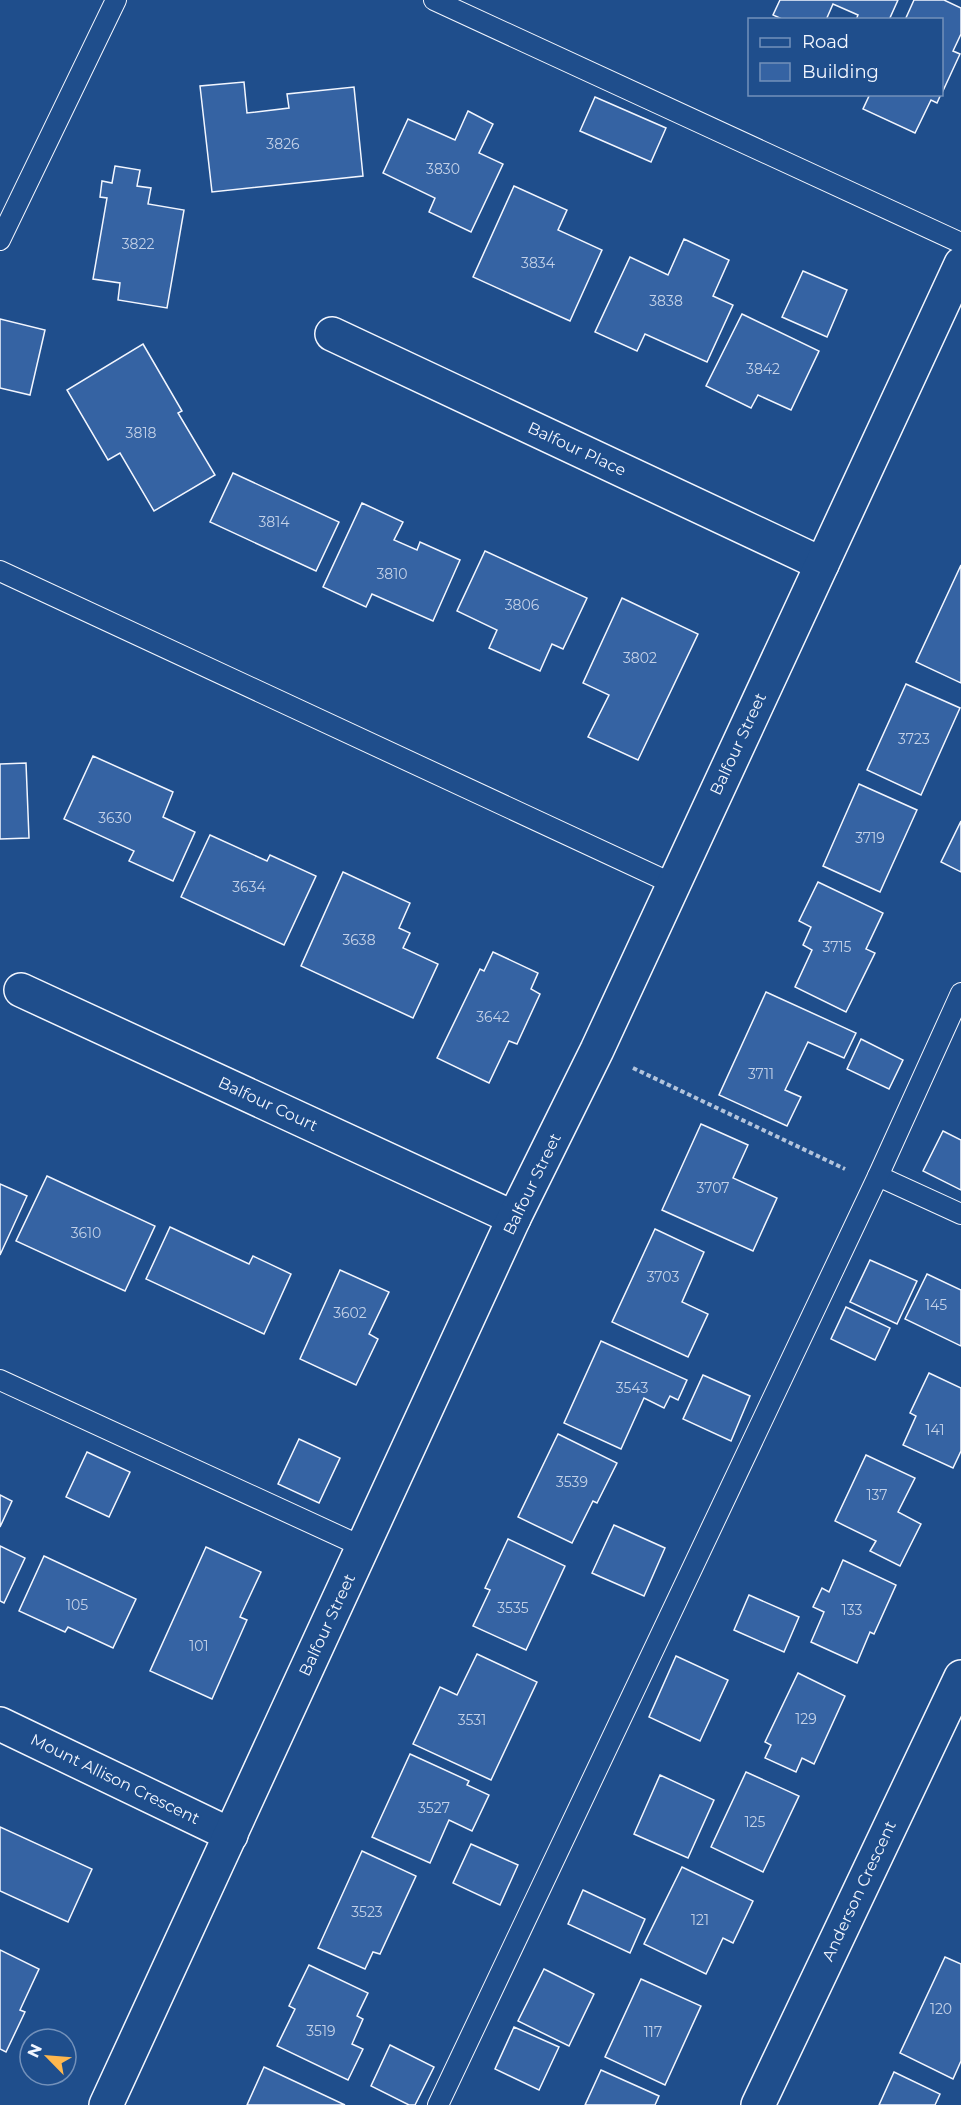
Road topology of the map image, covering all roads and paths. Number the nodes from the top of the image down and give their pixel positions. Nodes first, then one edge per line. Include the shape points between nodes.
1 (116, 0) edge
2 (434, 0) edge
3 (0, 240) edge
4 (961, 243) edge
5 (961, 264) edge
6 (332, 334) dead end
7 (822, 564) junction
8 (0, 571) edge
9 (673, 884) junction
10 (21, 990) dead end
11 (961, 993) edge
12 (642, 1072) dead end
13 (878, 1176) junction
14 (961, 1214) edge
15 (514, 1218) junction
16 (0, 1380) edge
17 (363, 1547) junction
18 (961, 1677) edge
19 (0, 1724) edge
20 (231, 1834) junction
21 (106, 2105) edge
22 (438, 2105) edge
23 (758, 2105) edge

1 - 3 lane
2 - 4 lane
5 - 7 street, Balfour Street
6 - 7 street, Balfour Place
7 - 9 street, Balfour Street
8 - 9 lane
9 - 15 street, Balfour Street
10 - 15 street, Balfour Court
11 - 13 lane
12 - 13 path via 855,1174
13 - 14 lane
13 - 22 lane
15 - 17 street, Balfour Street
16 - 17 lane
17 - 20 street, Balfour Street
18 - 23 street, Anderson Crescent
19 - 20 street, Mount Allison Crescent
20 - 21 street, Balfour Street

